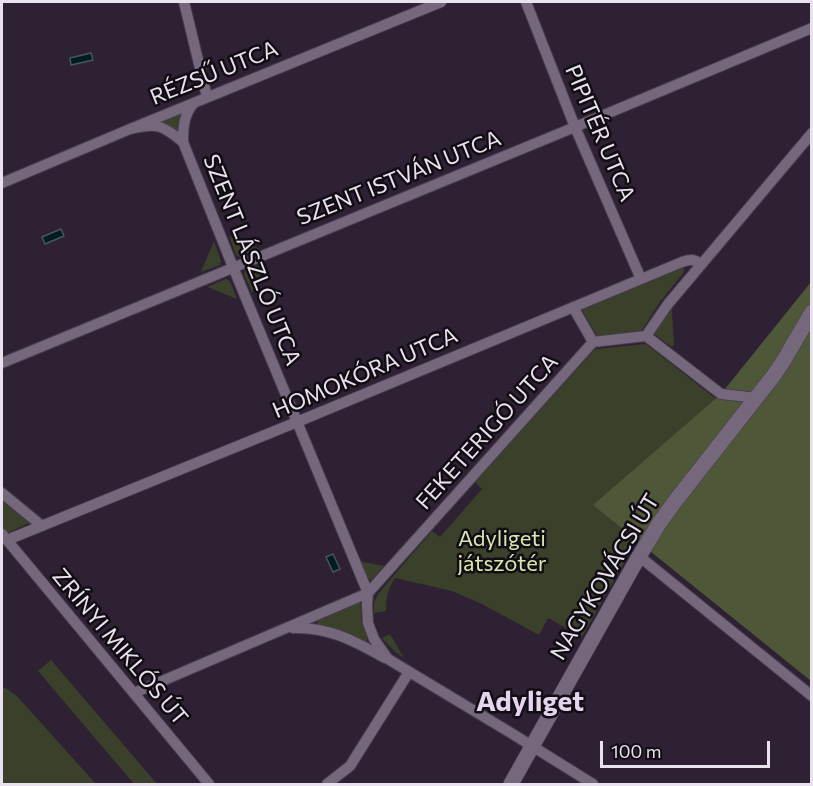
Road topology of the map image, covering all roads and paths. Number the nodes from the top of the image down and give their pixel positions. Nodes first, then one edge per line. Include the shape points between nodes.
1 (184, 2) edge
2 (441, 2) edge
3 (526, 2) edge
4 (812, 28) edge
5 (207, 97) junction
6 (194, 102) junction
7 (575, 127) junction
8 (130, 129) junction
9 (812, 133) edge
10 (183, 142) junction
11 (2, 183) edge
12 (701, 264) junction
13 (233, 267) junction
14 (641, 279) junction
15 (573, 307) junction
16 (812, 312) edge
17 (646, 336) junction
18 (593, 342) junction
19 (2, 363) edge
20 (757, 398) junction
21 (297, 422) junction
22 (2, 493) edge
23 (42, 525) junction
24 (4, 537) edge
25 (638, 558) junction
26 (368, 593) junction
27 (284, 629) junction
28 (388, 659) junction
29 (409, 672) junction
30 (134, 693) junction
31 (812, 696) edge
32 (528, 744) junction
33 (209, 784) edge
34 (327, 784) edge
35 (511, 784) edge
36 (593, 784) edge

1 - 5 street
2 - 5 street, RÉZSŰ UTCA
3 - 7 street, PIPITÉR UTCA
4 - 7 street, SZENT ISTVÁN UTCA
5 - 6 street, RÉZSŰ UTCA
6 - 8 street, RÉZSŰ UTCA
6 - 10 street, SZENT LÁSZLÓ UTCA via 186,115
7 - 13 street, SZENT ISTVÁN UTCA
7 - 14 street, PIPITÉR UTCA
8 - 10 street, SZENT LÁSZLÓ UTCA via 160,127
8 - 11 street, RÉZSŰ UTCA
9 - 12 street
10 - 13 street, SZENT LÁSZLÓ UTCA
12 - 14 street, HOMOKÓRA UTCA via 690,259
12 - 17 street
13 - 19 street, SZENT ISTVÁN UTCA
13 - 21 street, SZENT LÁSZLÓ UTCA
14 - 15 street, HOMOKÓRA UTCA
15 - 18 street
15 - 21 street, HOMOKÓRA UTCA
16 - 20 street, NAGYKOVÁCSI ÚT
17 - 18 street
17 - 20 street via 721,394
18 - 26 street, FEKETERIGÓ UTCA
20 - 25 street, NAGYKOVÁCSI ÚT via 665,514
21 - 23 street, HOMOKÓRA UTCA
21 - 26 street, SZENT LÁSZLÓ UTCA
22 - 23 street
23 - 24 street, HOMOKÓRA UTCA
24 - 30 street, ZRÍNYI MIKLÓS ÚT
25 - 31 street
25 - 32 street, NAGYKOVÁCSI ÚT
26 - 27 street, FEKETERIGÓ UTCA
26 - 28 street via 368,623
27 - 28 street via 311,628 334,633
27 - 30 street, FEKETERIGÓ UTCA
28 - 29 street
29 - 32 street
29 - 34 street via 350,766
30 - 33 street, ZRÍNYI MIKLÓS ÚT
32 - 35 street, NAGYKOVÁCSI ÚT
32 - 36 street

